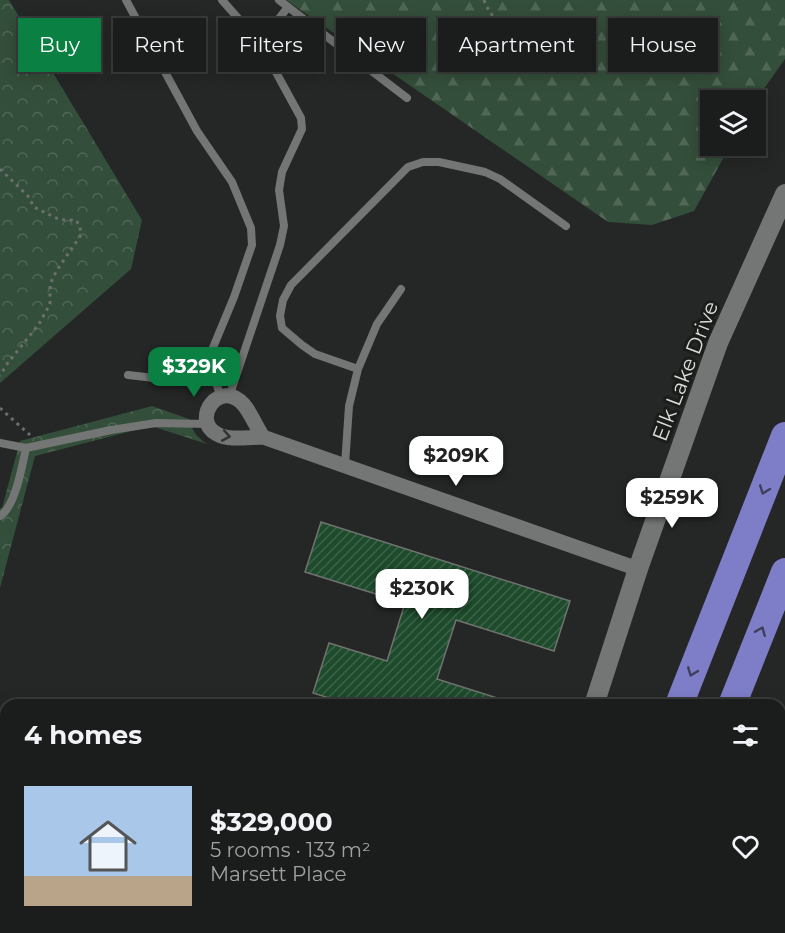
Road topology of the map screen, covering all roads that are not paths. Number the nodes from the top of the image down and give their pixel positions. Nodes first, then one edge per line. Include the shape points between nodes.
1 (126, 0) edge
2 (222, 0) edge
3 (279, 0) edge
4 (288, 7) junction
5 (238, 18) edge
6 (279, 18) edge
7 (276, 72) edge
8 (407, 98) dead end
9 (785, 194) edge
10 (566, 226) dead end
11 (401, 289) dead end
12 (358, 369) junction
13 (211, 371) junction
14 (128, 375) dead end
15 (225, 396) junction
16 (208, 423) junction
17 (785, 436) edge
18 (263, 437) junction
19 (0, 443) edge
20 (26, 448) junction
21 (345, 465) junction
22 (0, 516) edge
23 (638, 569) junction
24 (785, 572) edge
25 (596, 699) edge
26 (681, 699) edge
27 (734, 699) edge

1 - 13 lane via 196,131 232,182 251,228 252,245 212,350
2 - 5 lane
3 - 4 lane
4 - 6 lane
4 - 8 lane
7 - 15 lane via 301,118 302,129 282,172 279,190 284,226 280,245
9 - 23 street, Elk Lake Drive via 718,343
10 - 12 lane via 485,172 439,162 408,167 291,285 283,300 282,328 315,354
11 - 12 lane via 377,324
12 - 21 lane via 349,406
13 - 14 lane via 163,379
13 - 15 lane
15 - 16 street via 207,409
15 - 18 street via 244,405
16 -> 18 street via 217,435 227,438
16 - 20 lane via 156,423
17 -> 26 highway
18 - 21 street
19 - 20 lane
20 - 22 lane via 11,501
21 - 23 street
23 - 25 street, Elk Lake Drive
27 -> 24 highway

